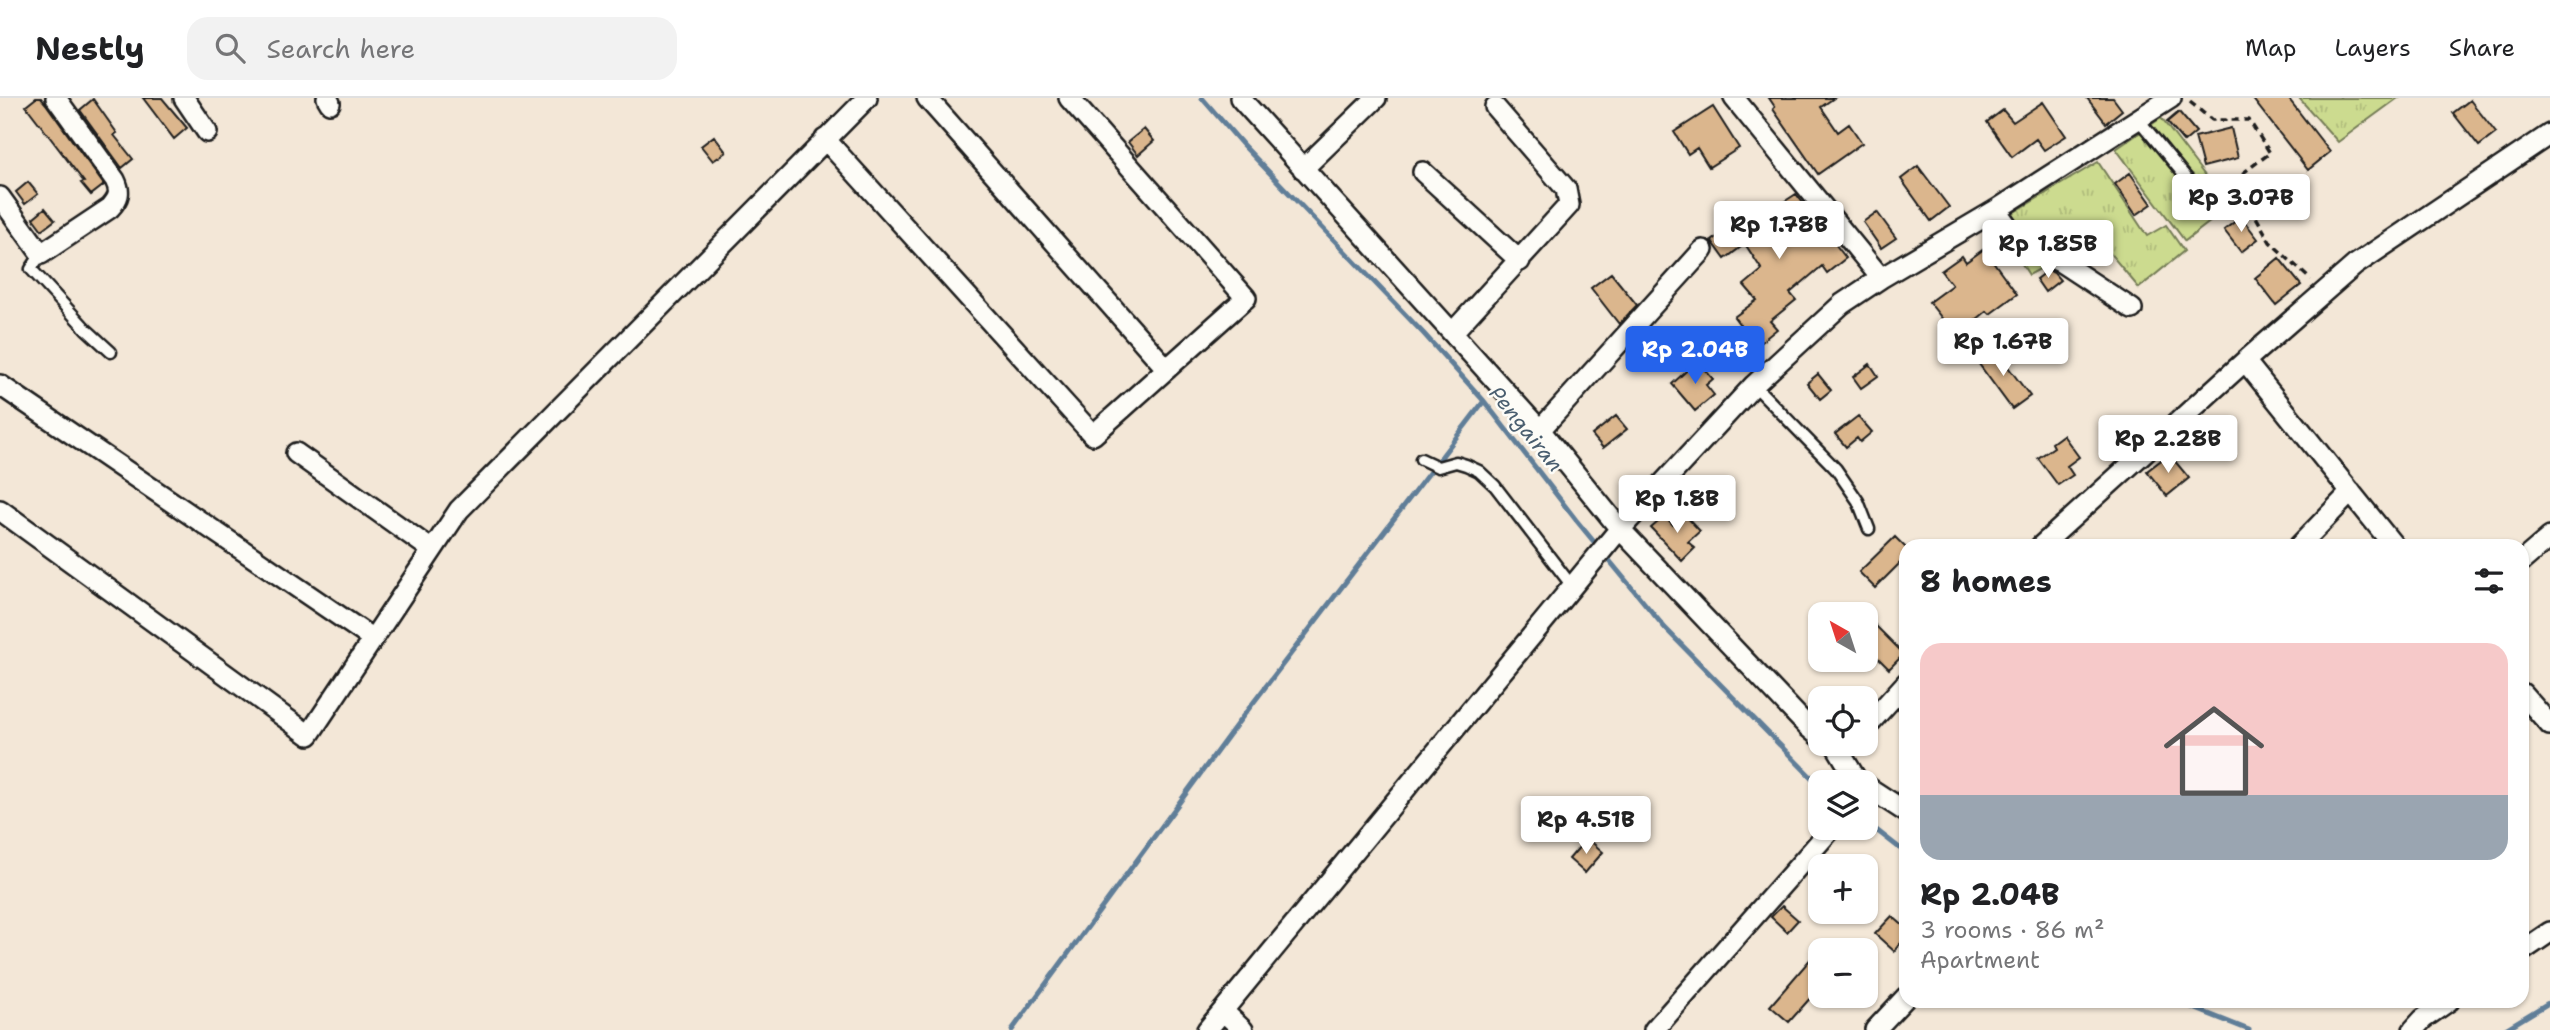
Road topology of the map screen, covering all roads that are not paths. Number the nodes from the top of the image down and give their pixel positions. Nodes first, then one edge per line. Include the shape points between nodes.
1 (56, 98) edge
2 (184, 98) edge
3 (867, 98) edge
4 (927, 98) edge
5 (1069, 98) edge
6 (1240, 98) edge
7 (1376, 98) edge
8 (1734, 98) edge
9 (2171, 98) edge
10 (1495, 107) dead end
11 (2138, 119) junction
12 (207, 132) dead end
13 (2550, 134) edge
14 (825, 139) junction
15 (1303, 169) junction
16 (1423, 172) dead end
17 (2194, 187) dead end
18 (0, 197) edge
19 (1996, 210) junction
20 (1703, 250) dead end
21 (41, 254) junction
22 (1520, 261) junction
23 (1881, 278) junction
24 (2132, 309) dead end
25 (1454, 332) junction
26 (111, 352) dead end
27 (2245, 361) junction
28 (1167, 369) junction
29 (0, 385) edge
30 (1754, 385) junction
31 (1540, 430) junction
32 (296, 453) dead end
33 (1429, 463) dead end
34 (2351, 492) junction
35 (0, 510) edge
36 (1868, 529) dead end
37 (1616, 533) junction
38 (2550, 537) edge
39 (2049, 539) edge
40 (2306, 539) edge
41 (2388, 539) edge
42 (432, 550) junction
43 (2529, 555) edge
44 (1572, 586) junction
45 (373, 639) junction
46 (1899, 691) edge
47 (2529, 701) edge
48 (1878, 714) edge
49 (2550, 726) edge
50 (1808, 727) edge
51 (1878, 794) edge
52 (1899, 807) edge
53 (1821, 840) edge
54 (2550, 932) edge
55 (2529, 946) edge
56 (1899, 1004) edge
57 (2439, 1008) edge
58 (1223, 1011) junction
59 (1207, 1030) edge
60 (1243, 1030) edge
61 (1654, 1030) edge
62 (1875, 1030) edge
63 (2413, 1030) edge

1 - 21 street via 119,188 118,199
2 - 12 street
3 - 14 street
4 - 28 street
5 - 28 street via 1247,298
6 - 15 street
7 - 15 street
8 - 23 street
9 - 11 street
10 - 22 street via 1566,189 1570,200
11 - 17 lane
11 - 19 street
13 - 27 street via 2368,255
14 - 28 street via 1093,435
14 - 42 street via 459,510
15 - 25 street
16 - 22 street
18 - 21 street
19 - 23 street
19 - 24 street via 2027,244
20 - 31 street
21 - 26 lane via 31,269
22 - 25 street
23 - 30 street via 1842,304
25 - 31 street
27 - 34 street
27 - 39 street
29 - 45 street
30 - 36 lane via 1836,469 1858,501
30 - 37 street
31 - 37 street
32 - 42 street
33 - 44 lane via 1456,462 1479,471
34 - 40 street
34 - 41 street
35 - 45 street via 309,735
37 - 44 street
37 - 50 street
38 - 43 street
42 - 45 street
44 - 58 street
46 - 48 street
47 - 49 street
51 - 52 street
53 - 61 street
54 - 55 street
56 - 62 street
57 - 63 street
58 - 59 street
58 - 60 street

